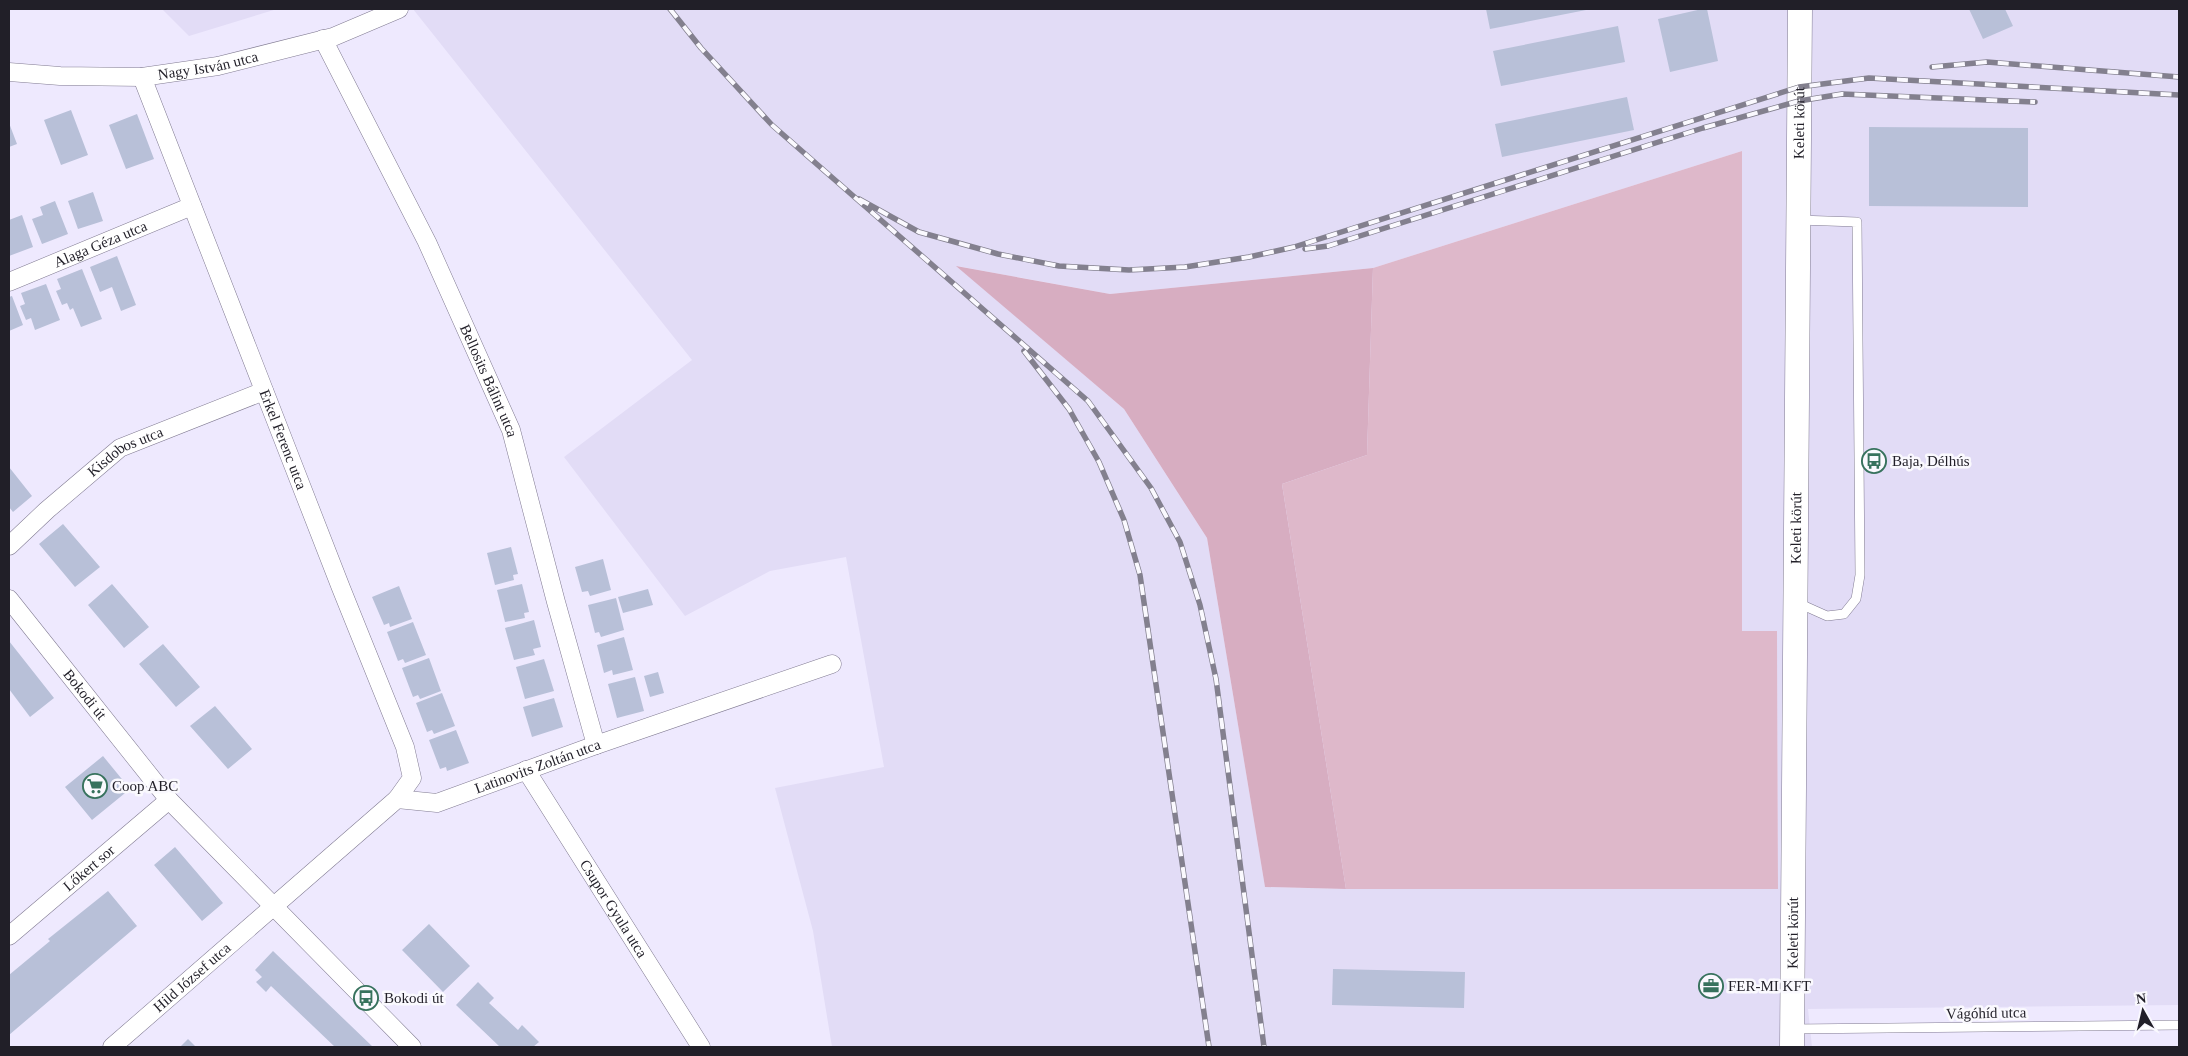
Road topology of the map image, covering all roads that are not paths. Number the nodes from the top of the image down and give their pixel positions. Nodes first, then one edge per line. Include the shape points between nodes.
1 (399, 9) edge
2 (1800, 9) edge
3 (323, 40) junction
4 (9, 72) edge
5 (142, 77) junction
6 (192, 206) junction
7 (1798, 220) junction
8 (9, 282) edge
9 (264, 391) junction
10 (9, 546) edge
11 (9, 600) edge
12 (1797, 602) junction
13 (832, 664) dead end
14 (596, 744) junction
15 (526, 770) junction
16 (397, 799) junction
17 (169, 800) junction
18 (274, 908) junction
19 (9, 936) edge
20 (2179, 1025) edge
21 (1792, 1038) edge
22 (112, 1047) edge
23 (412, 1047) edge
24 (701, 1047) edge

1 - 3 street, Nagy István utca
2 - 7 main road, Keleti körút
3 - 5 street, Nagy István utca via 218,66
3 - 14 street, Bellosits Bálint utca via 427,242 511,430
4 - 5 street, Nagy István utca
5 - 6 street, Erkel Ferenc utca
6 - 8 street, Alaga Géza utca
6 - 9 street, Erkel Ferenc utca
7 - 12 main road, Keleti körút
7 - 12 lane via 1858,222 1860,575 1856,599 1844,614 1827,616
9 - 10 street, Kisdobos utca via 120,448
9 - 16 street, Erkel Ferenc utca via 406,747 412,778
11 - 17 street, Bokodi út
12 - 21 main road, Keleti körút
13 - 14 street, Latinovits Zoltán utca
14 - 15 street, Latinovits Zoltán utca
15 - 16 street, Latinovits Zoltán utca via 437,804
15 - 24 street, Csupor Gyula utca
16 - 18 street
17 - 18 street, Bokodi út
17 - 19 street, Lőkert sor
18 - 22 street, Hild József utca
18 - 23 street, Bokodi út
20 - 21 lane, Vágóhíd utca

